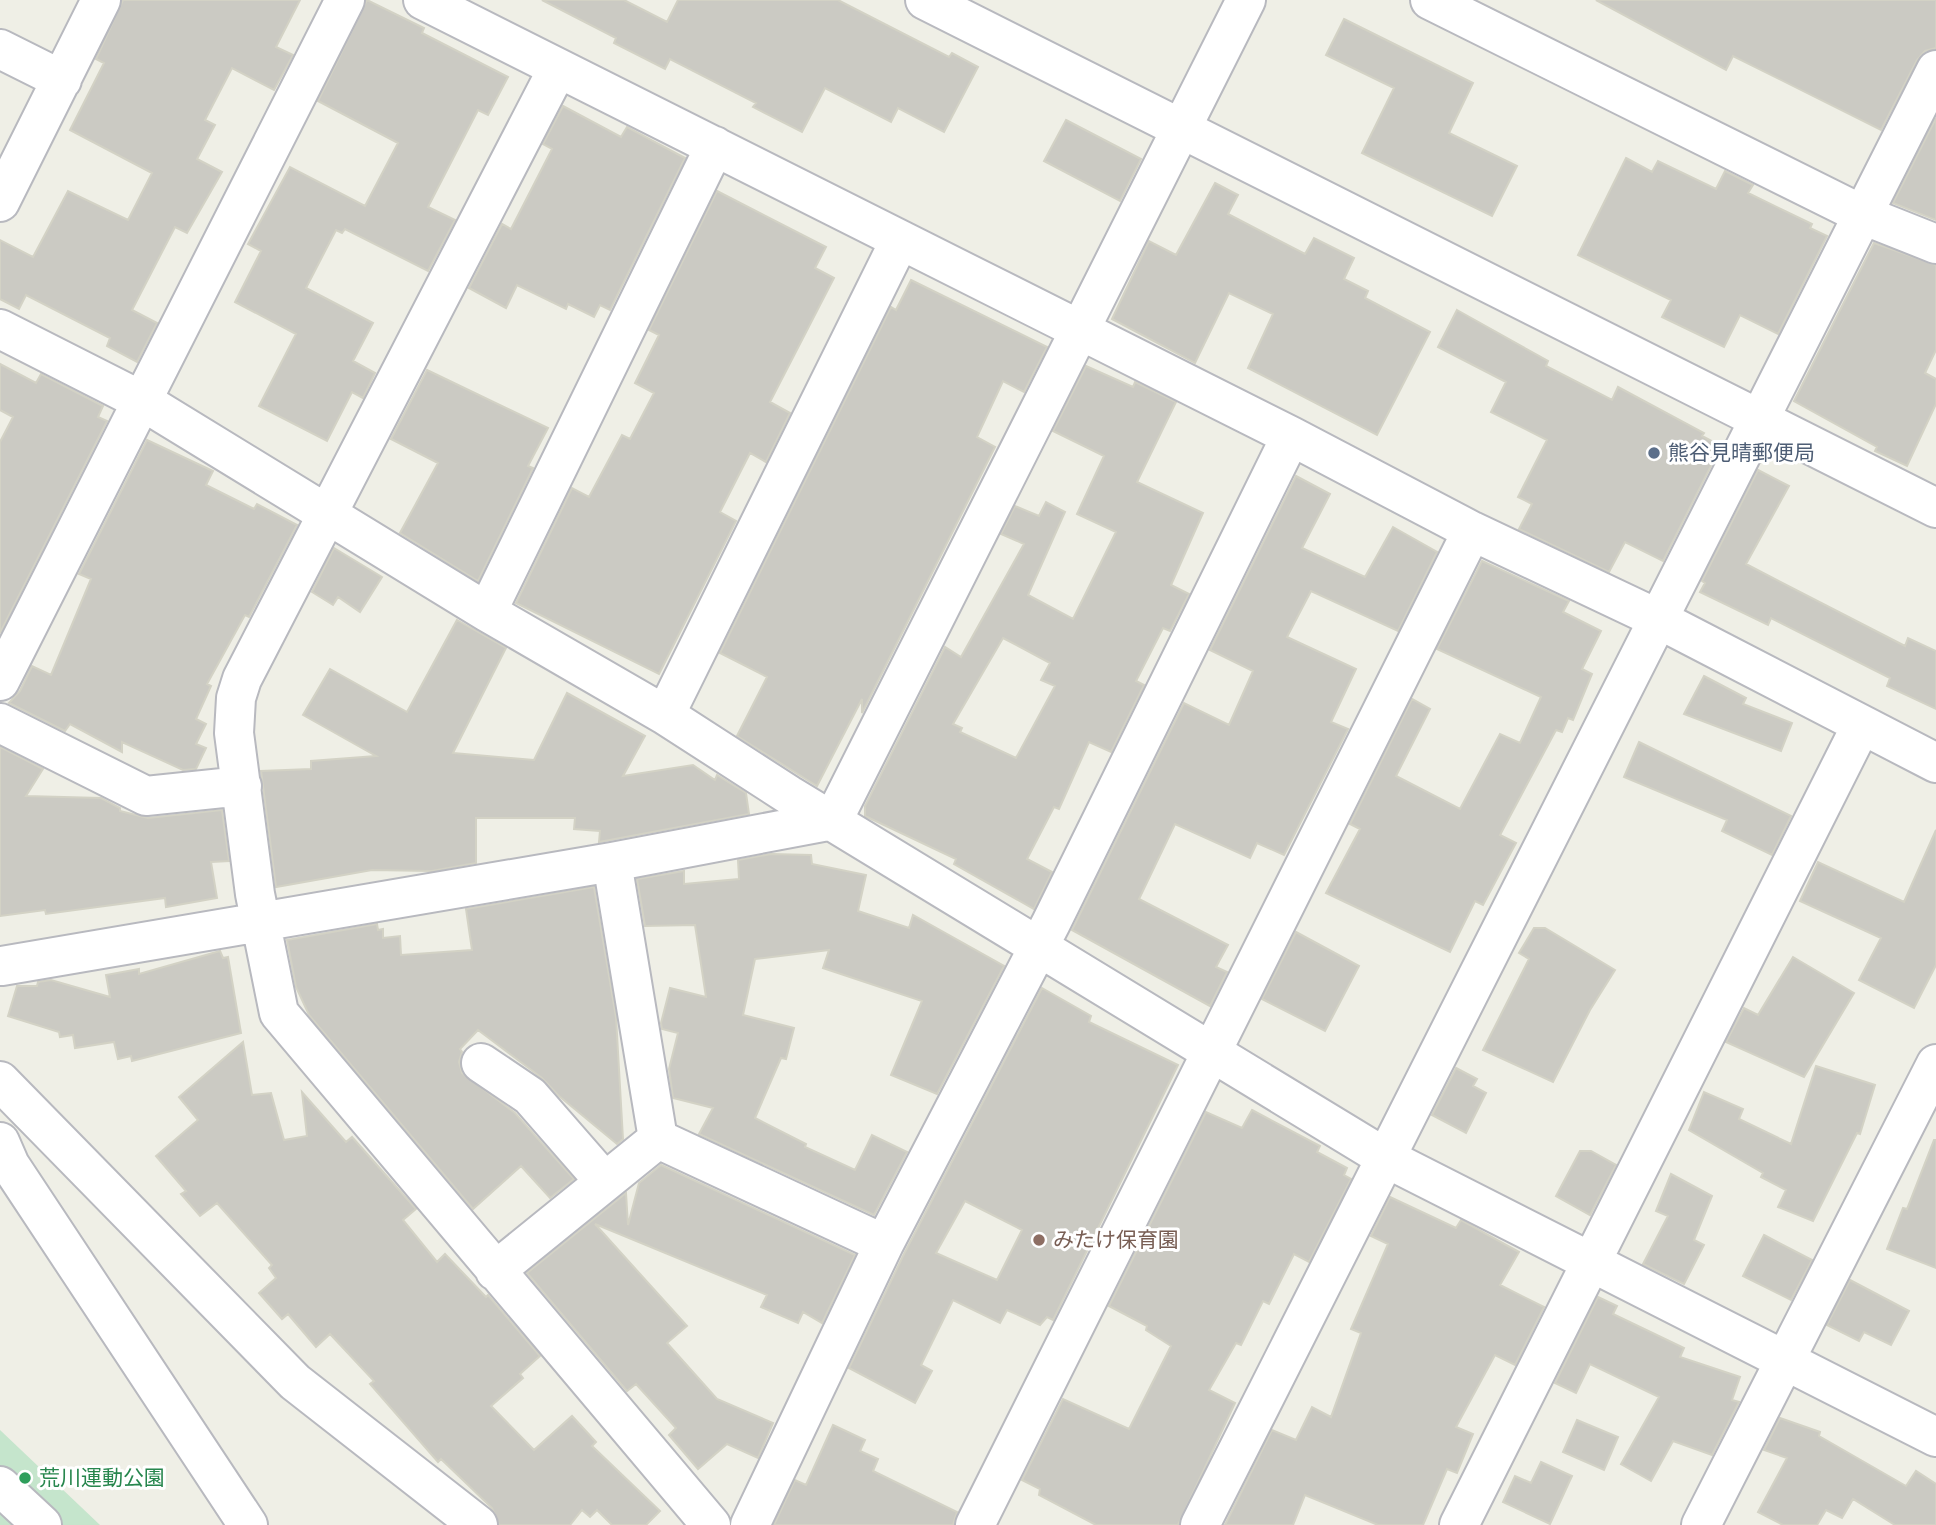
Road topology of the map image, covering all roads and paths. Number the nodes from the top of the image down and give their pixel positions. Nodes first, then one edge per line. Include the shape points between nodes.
1 (101, 0) edge
2 (345, 0) edge
3 (424, 0) edge
4 (925, 0) edge
5 (1246, 0) edge
6 (1430, 0) edge
7 (0, 49) edge
8 (558, 68) junction
9 (1936, 70) edge
10 (62, 80) junction
11 (1182, 127) junction
12 (715, 146) junction
13 (0, 202) edge
14 (1863, 215) junction
15 (900, 240) junction
16 (1936, 244) edge
17 (0, 329) edge
18 (1081, 330) junction
19 (144, 402) junction
20 (1760, 419) junction
21 (1291, 436) junction
22 (1936, 508) edge
23 (328, 513) junction
24 (1472, 531) junction
25 (487, 612) junction
26 (1656, 618) junction
27 (0, 681) edge
28 (665, 715) junction
29 (0, 723) edge
30 (1861, 726) junction
31 (1936, 764) edge
32 (242, 786) junction
33 (833, 820) junction
34 (612, 862) junction
35 (260, 923) junction
36 (1039, 946) junction
37 (1, 968) edge
38 (1212, 1051) junction
39 (481, 1063) dead end
40 (1936, 1064) edge
41 (0, 1081) edge
42 (657, 1139) junction
43 (0, 1142) edge
44 (1384, 1157) junction
45 (605, 1182) junction
46 (884, 1244) junction
47 (1592, 1260) junction
48 (495, 1271) junction
49 (1784, 1358) junction
50 (1936, 1437) edge
51 (0, 1486) edge
52 (41, 1525) edge
53 (248, 1525) edge
54 (478, 1525) edge
55 (712, 1525) edge
56 (750, 1525) edge
57 (975, 1525) edge
58 (1200, 1525) edge
59 (1459, 1525) edge
60 (1701, 1525) edge

1 - 10 street
2 - 19 street
3 - 8 street
4 - 11 street
5 - 11 street
6 - 14 street
7 - 10 street
8 - 12 street
8 - 23 street
9 - 14 street
10 - 13 street
11 - 18 street
11 - 20 street
12 - 15 street
12 - 25 street
14 - 16 street
14 - 20 street
15 - 18 street
15 - 28 street
17 - 19 street
18 - 21 street
18 - 33 street
19 - 23 street
19 - 27 street
20 - 22 street
20 - 26 street
21 - 24 street
21 - 36 street
23 - 25 street
23 - 32 street via 236,698 234,733
24 - 26 street
24 - 38 street
25 - 28 street
26 - 30 street
26 - 44 street
28 - 33 street
29 - 32 street via 146,796
30 - 31 street
30 - 47 street
32 - 35 street
33 - 34 street
33 - 36 street
34 - 35 street
34 - 42 street
35 - 37 street
35 - 48 street via 279,1013
36 - 38 street
36 - 46 street
38 - 44 street
38 - 57 street
39 - 45 street via 530,1096
40 - 49 street
41 - 54 street via 295,1382
42 - 45 street
42 - 46 street
43 - 53 street via 10,1165
44 - 47 street
44 - 58 street
45 - 48 street
46 - 56 street
47 - 49 street
47 - 59 street
48 - 55 street
49 - 50 street
49 - 60 street
51 - 52 street

